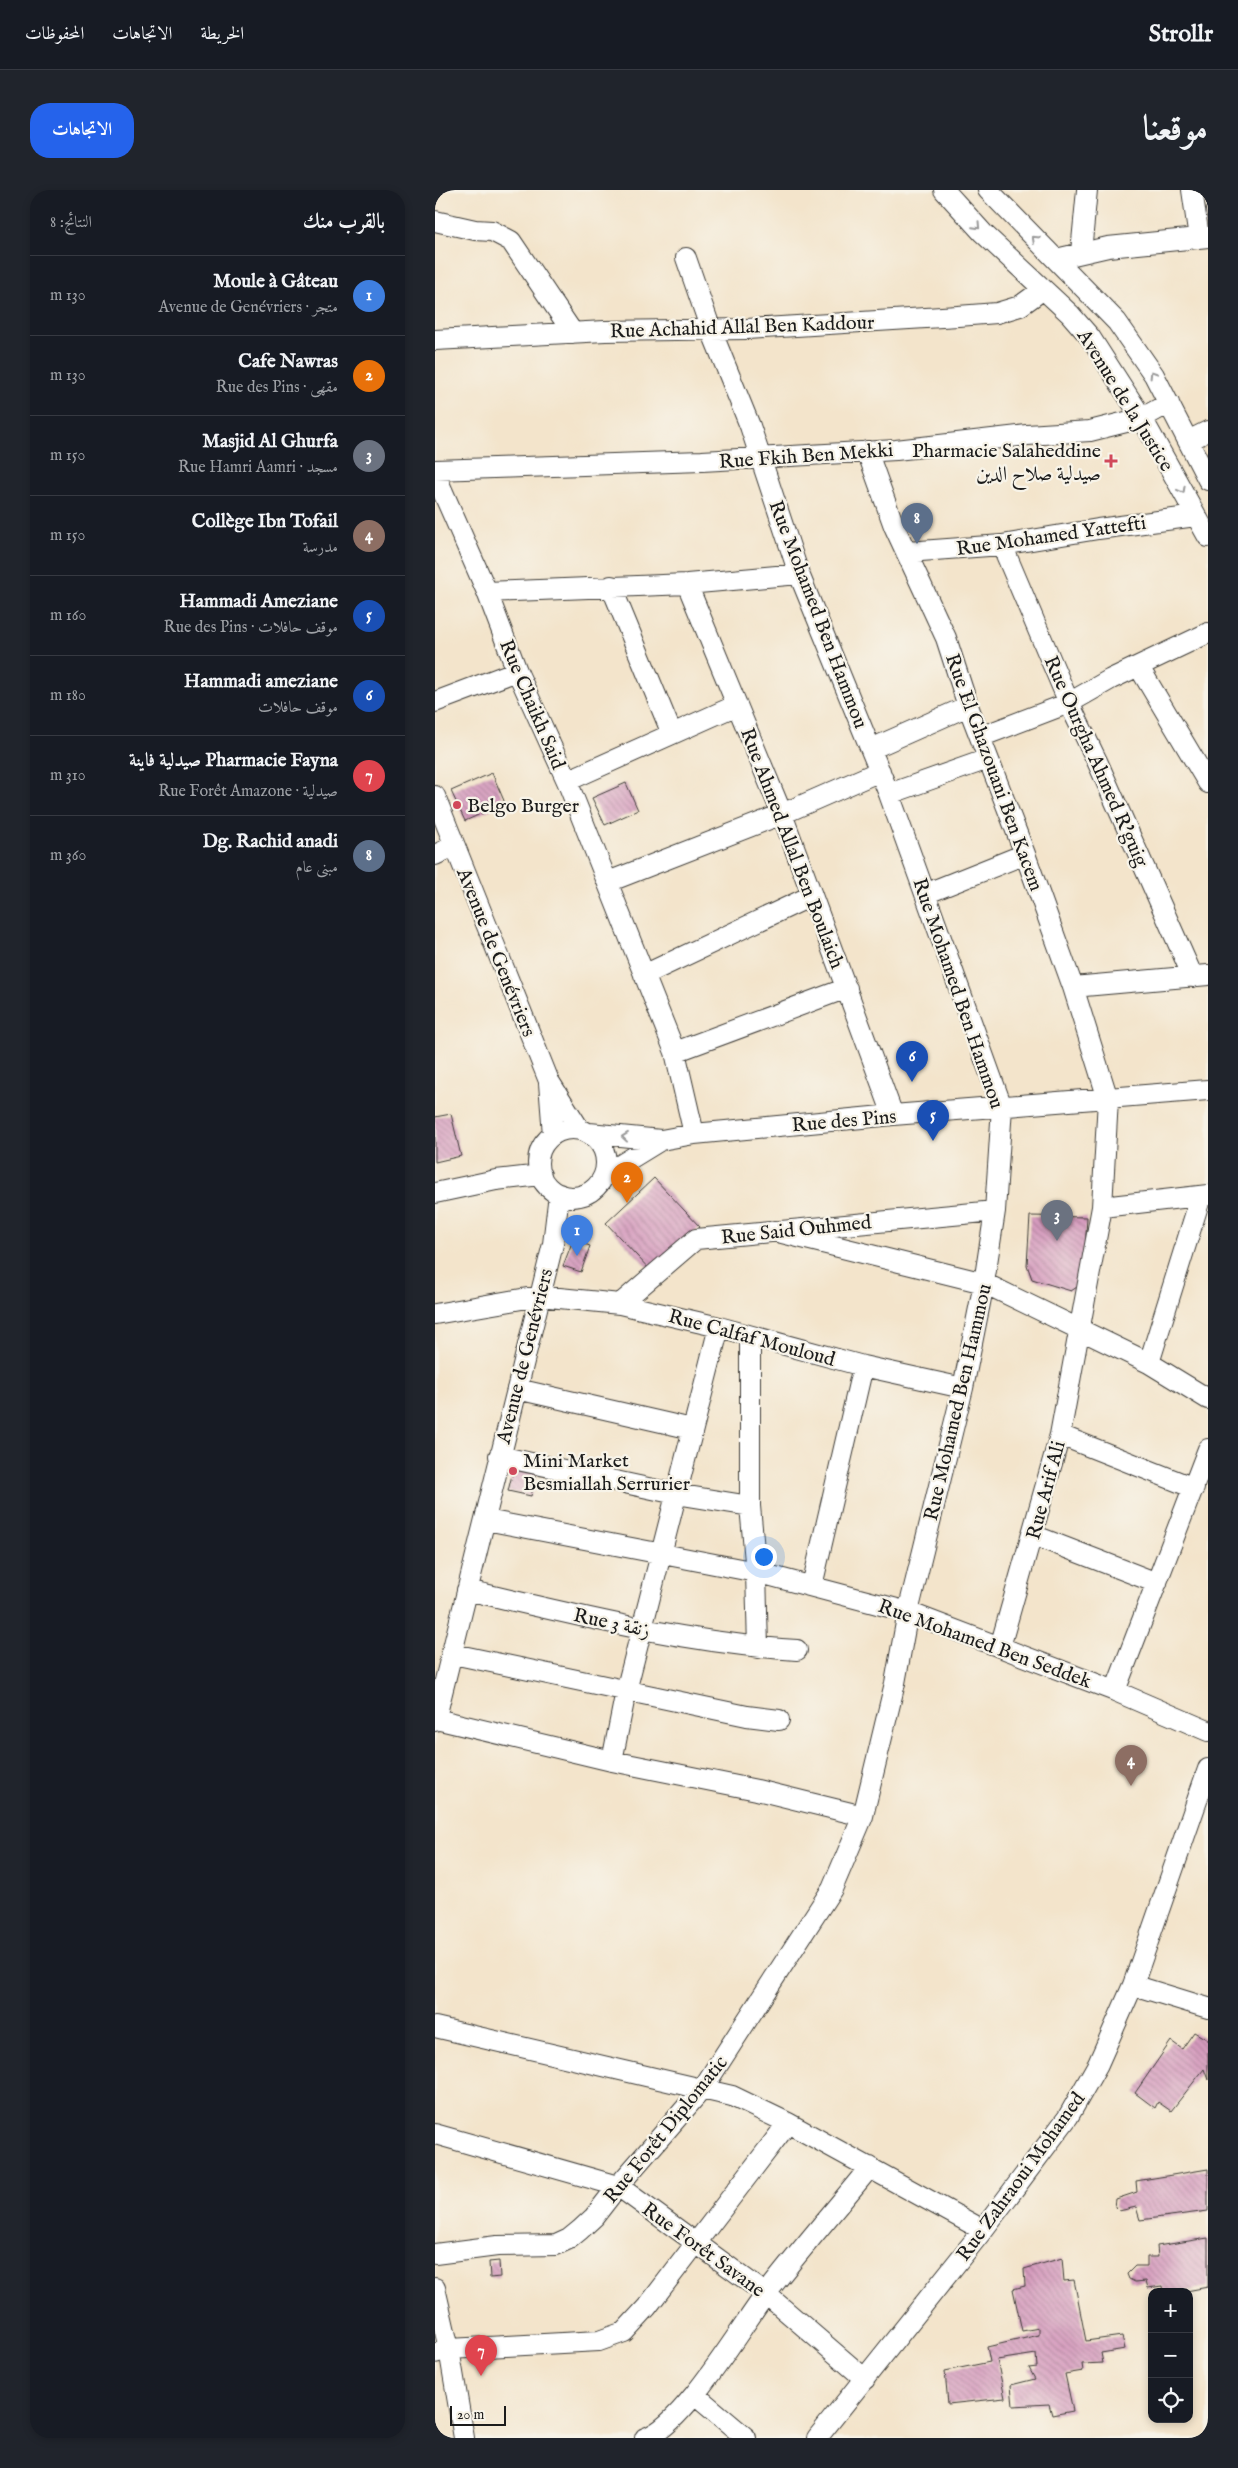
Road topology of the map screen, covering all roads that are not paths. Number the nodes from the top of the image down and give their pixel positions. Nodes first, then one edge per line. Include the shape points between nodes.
1 (944, 190) edge
2 (988, 190) edge
3 (1087, 190) edge
4 (1192, 190) edge
5 (435, 220) edge
6 (1203, 238) edge
7 (1081, 252) junction
8 (686, 258) dead end
9 (1057, 260) junction
10 (1042, 290) junction
11 (711, 330) junction
12 (573, 332) junction
13 (435, 340) edge
14 (1169, 403) junction
15 (1143, 418) junction
16 (1208, 431) edge
17 (1188, 441) junction
18 (867, 451) junction
19 (759, 458) junction
20 (435, 472) edge
21 (1208, 480) edge
22 (1196, 516) junction
23 (1208, 537) edge
24 (1002, 545) junction
25 (907, 552) junction
26 (799, 574) junction
27 (687, 584) junction
28 (611, 586) junction
29 (487, 592) junction
30 (1208, 633) edge
31 (1139, 667) junction
32 (517, 671) junction
33 (435, 702) edge
34 (1069, 703) junction
35 (737, 705) junction
36 (969, 706) junction
37 (672, 734) junction
38 (980, 737) junction
39 (871, 748) junction
40 (988, 759) junction
41 (880, 772) junction
42 (567, 781) junction
43 (1208, 783) edge
44 (889, 794) junction
45 (435, 796) edge
46 (782, 814) junction
47 (454, 846) junction
48 (1025, 854) junction
49 (435, 855) edge
50 (608, 882) junction
51 (925, 894) junction
52 (811, 896) junction
53 (644, 975) junction
54 (1200, 976) edge
55 (847, 988) junction
56 (1073, 988) junction
57 (675, 1052) junction
58 (549, 1081) junction
59 (1208, 1090) edge
60 (1108, 1099) junction
61 (1002, 1107) junction
62 (893, 1114) junction
63 (584, 1132) junction
64 (694, 1134) junction
65 (553, 1135) junction
66 (661, 1140) junction
67 (604, 1174) junction
68 (541, 1175) junction
69 (435, 1193) edge
70 (559, 1194) junction
71 (1205, 1196) edge
72 (1102, 1207) junction
73 (995, 1211) junction
74 (774, 1231) junction
75 (984, 1282) junction
76 (539, 1296) junction
77 (620, 1304) junction
78 (435, 1314) edge
79 (719, 1328) junction
80 (1080, 1330) junction
81 (750, 1337) junction
82 (1149, 1363) junction
83 (863, 1366) junction
84 (963, 1388) junction
85 (517, 1389) junction
86 (1208, 1399) edge
87 (692, 1429) junction
88 (1060, 1436) junction
89 (1208, 1449) edge
90 (499, 1456) junction
91 (1194, 1488) junction
92 (676, 1494) junction
93 (750, 1506) junction
94 (486, 1520) junction
95 (1033, 1535) junction
96 (661, 1554) junction
97 (756, 1572) junction
98 (1157, 1583) junction
99 (812, 1586) junction
100 (467, 1590) junction
101 (908, 1612) junction
102 (642, 1630) junction
103 (1000, 1647) junction
104 (758, 1648) junction
105 (797, 1650) dead end
106 (453, 1654) junction
107 (626, 1691) junction
108 (1115, 1691) junction
109 (435, 1720) edge
110 (779, 1720) dead end
111 (1208, 1731) edge
112 (612, 1761) junction
113 (1208, 1769) edge
114 (863, 1816) junction
115 (1133, 1985) junction
116 (1208, 2008) edge
117 (435, 2027) edge
118 (703, 2088) junction
119 (788, 2123) junction
120 (435, 2134) edge
121 (870, 2167) junction
122 (618, 2186) junction
123 (983, 2230) junction
124 (695, 2243) junction
125 (435, 2254) edge
126 (435, 2288) edge
127 (766, 2294) junction
128 (442, 2351) edge
129 (865, 2379) junction
130 (695, 2395) junction
131 (464, 2438) edge
132 (645, 2438) edge
133 (746, 2438) edge
134 (817, 2438) edge

1 -> 10 street, Avenue de la Justice
9 -> 2 street, Avenue de la Justice
3 - 7 street
4 - 6 street
5 - 12 street via 492,231 511,241
6 - 7 street
7 - 9 street
8 - 11 street, Rue Mohamed Ben Hammou
14 -> 9 street, Avenue de la Justice via 1154,375 1117,322
10 - 11 street, Rue Achahid Allal Ben Kaddour via 1020,306 997,313
10 - 15 street, Avenue de la Justice via 1090,337
11 - 12 street, Rue Achahid Allal Ben Kaddour
11 - 19 street, Rue Mohamed Ben Hammou via 750,426
12 - 13 street, Rue Achahid Allal Ben Kaddour
14 - 15 street, Rue Fkih Ben Mekki
14 - 17 street, Avenue de la Justice
15 - 18 street, Rue Fkih Ben Mekki via 1090,431
15 -> 22 street, Avenue de la Justice
16 - 17 street
17 - 21 street, Avenue de la Justice
18 - 19 street, Rue Fkih Ben Mekki
18 - 25 street, Rue El Ghazouani Ben Kacem
19 - 20 street, Rue Fkih Ben Mekki
19 - 26 street, Rue Mohamed Ben Hammou
20 - 29 street, Rue Chaikh Said
22 - 23 street, Avenue de la Justice
22 - 24 street, Rue Mohamed Yattefti
24 - 25 street, Rue Mohamed Yattefti
24 - 34 street, Rue Ourgha Ahmed R'guig
25 - 36 street, Rue El Ghazouani Ben Kacem via 946,638
26 - 27 street
26 - 39 street, Rue Mohamed Ben Hammou
27 - 28 street
27 - 35 street, Rue Ahmed Allal Ben Boulaich
28 - 29 street
28 - 37 street
29 - 32 street, Rue Chaikh Said
30 - 31 street
31 - 34 street
31 - 43 street
32 - 33 street
32 - 42 street, Rue Chaikh Said
34 - 38 street
34 - 54 street, Rue Ourgha Ahmed R'guig
35 - 37 street
35 - 46 street, Rue Ahmed Allal Ben Boulaich
36 - 38 street, Rue El Ghazouani Ben Kacem
36 - 39 street
37 - 42 street
38 - 40 street, Rue El Ghazouani Ben Kacem
39 - 41 street, Rue Mohamed Ben Hammou
40 - 44 street
40 - 48 street, Rue El Ghazouani Ben Kacem
41 - 44 street, Rue Mohamed Ben Hammou
41 - 46 street
42 - 50 street, Rue Chaikh Said
44 - 51 street, Rue Mohamed Ben Hammou
45 - 47 street, Avenue de Genévriers
46 - 50 street
46 - 52 street, Rue Ahmed Allal Ben Boulaich
47 - 49 street
47 - 58 street, Avenue de Genévriers
48 - 51 street
48 - 56 street, Rue El Ghazouani Ben Kacem
50 - 53 street, Rue Chaikh Said
51 - 61 street, Rue Mohamed Ben Hammou
52 - 53 street
52 - 55 street, Rue Ahmed Allal Ben Boulaich
53 - 57 street, Rue Chaikh Said
54 - 56 street
55 - 57 street
55 - 62 street, Rue Ahmed Allal Ben Boulaich
56 - 60 street, Rue El Ghazouani Ben Kacem
57 - 64 street, Rue Chaikh Said
58 - 63 street, Avenue de Genévriers
58 - 65 street, Avenue de Genévriers
59 - 60 street, Rue des Pins
60 - 61 street, Rue des Pins
60 - 72 street, Rue Arif Ali
61 - 62 street, Rue des Pins
61 - 73 street, Rue Mohamed Ben Hammou
62 - 64 street, Rue des Pins
63 - 65 street via 561,1131
66 -> 63 street, Rue des Pins
63 - 67 street via 602,1147 606,1165
64 - 66 street, Rue des Pins
65 - 68 street via 541,1149
66 - 67 street, Rue des Pins
67 - 70 street via 590,1192 580,1196
68 - 69 street via 496,1180
68 - 70 street via 545,1183
70 - 76 street, Avenue de Genévriers via 553,1244
71 - 72 street
71 - 82 street
72 - 80 street, Rue Arif Ali
73 - 74 street, Rue Said Ouhmed
73 - 75 street, Rue Mohamed Ben Hammou
74 - 75 street
74 - 77 street, Rue Said Ouhmed via 696,1239
75 - 80 street
75 - 84 street, Rue Mohamed Ben Hammou
76 - 77 street, Rue Calfaf Mouloud
76 - 78 street, Rue Calfaf Mouloud
76 - 85 street, Avenue de Genévriers
77 - 79 street, Rue Calfaf Mouloud
79 - 81 street, Rue Calfaf Mouloud
79 - 87 street
80 - 82 street
80 - 88 street, Rue Arif Ali
81 - 83 street, Rue Calfaf Mouloud
81 - 93 street
82 - 86 street
83 - 84 street, Rue Calfaf Mouloud
83 - 99 street
84 - 101 street, Rue Mohamed Ben Hammou
85 - 87 street
85 - 90 street, Avenue de Genévriers
87 - 92 street
88 - 91 street
88 - 95 street, Rue Arif Ali
89 - 91 street
90 - 92 street
90 - 94 street, Avenue de Genévriers
91 - 98 street
92 - 93 street
92 - 96 street
93 - 97 street
94 - 96 street, Rue Mohamed Ben Seddek
94 - 100 street, Avenue de Genévriers
95 - 98 street
95 - 103 street, Rue Arif Ali
96 - 97 street, Rue Mohamed Ben Seddek
96 - 102 street
97 - 99 street, Rue Mohamed Ben Seddek
97 - 104 street
98 - 108 street
99 - 101 street, Rue Mohamed Ben Seddek
100 - 102 street, Rue 3 زنقة
100 - 106 street, Avenue de Genévriers
101 - 103 street, Rue Mohamed Ben Seddek
101 - 114 street, Rue Mohamed Ben Hammou via 895,1683
102 - 104 street, Rue 3 زنقة
102 - 107 street
103 - 108 street, Rue Mohamed Ben Seddek
104 - 105 street, Rue 3 زنقة
106 - 107 street
106 - 109 street, Avenue de Genévriers
107 - 110 street
107 - 112 street
108 - 111 street, Rue Mohamed Ben Seddek
109 - 112 street
112 - 114 street via 757,1790
113 - 115 street, Rue Zahraoui Mohamed
114 - 118 street, Rue Forêt Diplomatic via 832,1890
115 - 116 street
115 - 123 street, Rue Zahraoui Mohamed via 1098,2064 1068,2117
117 - 118 street
118 - 119 street via 732,2096
118 - 122 street, Rue Forêt Diplomatic
119 - 121 street
119 - 124 street
120 - 122 street, Rue Forêt Savane
121 - 123 street
121 - 127 street
122 - 124 street, Rue Forêt Savane
122 - 125 street, Rue Forêt Diplomatic via 594,2217 569,2239 556,2245 497,2246
123 - 129 street, Rue Zahraoui Mohamed
124 - 127 street, Rue Forêt Savane
124 - 128 street via 624,2332 599,2341
126 - 128 street
127 - 129 street, Rue Forêt Savane
127 - 130 street
128 - 131 street
129 - 134 street, Rue Zahraoui Mohamed
130 - 132 street via 665,2426
130 - 133 street

